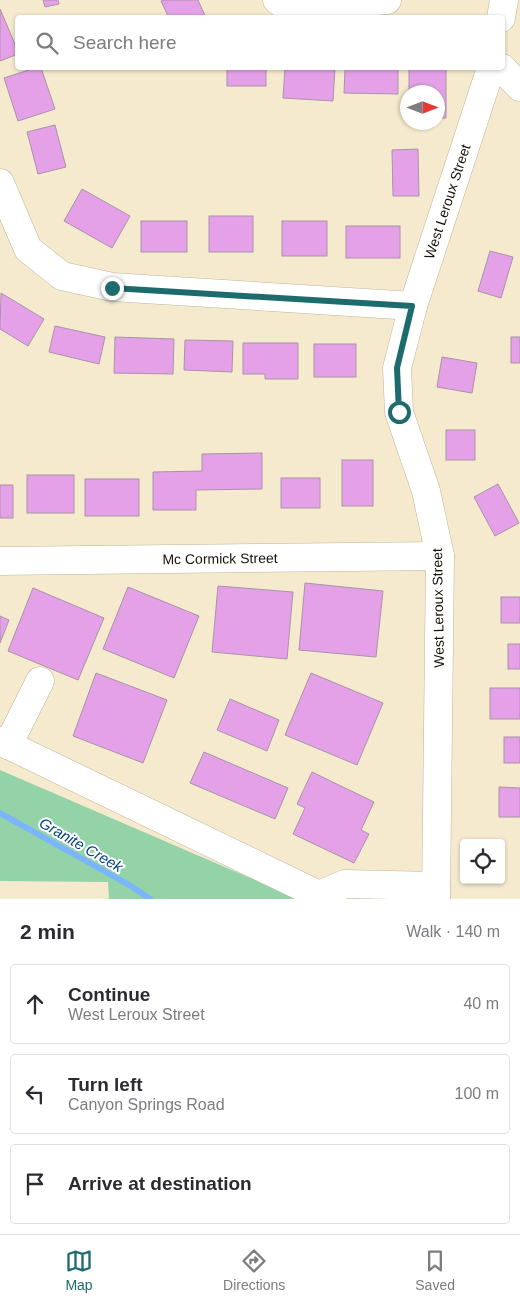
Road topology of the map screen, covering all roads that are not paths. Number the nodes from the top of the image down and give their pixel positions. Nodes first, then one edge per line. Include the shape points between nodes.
1 (278, 0) edge
2 (387, 0) edge
3 (504, 0) edge
4 (502, 15) edge
5 (490, 70) edge
6 (504, 70) edge
7 (520, 87) edge
8 (0, 183) edge
9 (412, 306) junction
10 (440, 556) junction
11 (0, 561) edge
12 (40, 681) dead end
13 (4, 743) edge
14 (436, 893) edge
15 (321, 897) edge

1 - 2 street via 289,8
3 - 4 street
5 - 9 street, West Leroux Street
6 - 7 street
8 - 9 street via 28,249 62,276 112,288
9 - 10 street, West Leroux Street via 397,368 399,412 426,491
10 - 11 street, Mc Cormick Street
10 - 14 street, West Leroux Street
12 - 13 street
13 - 15 street
14 - 15 street via 345,884

